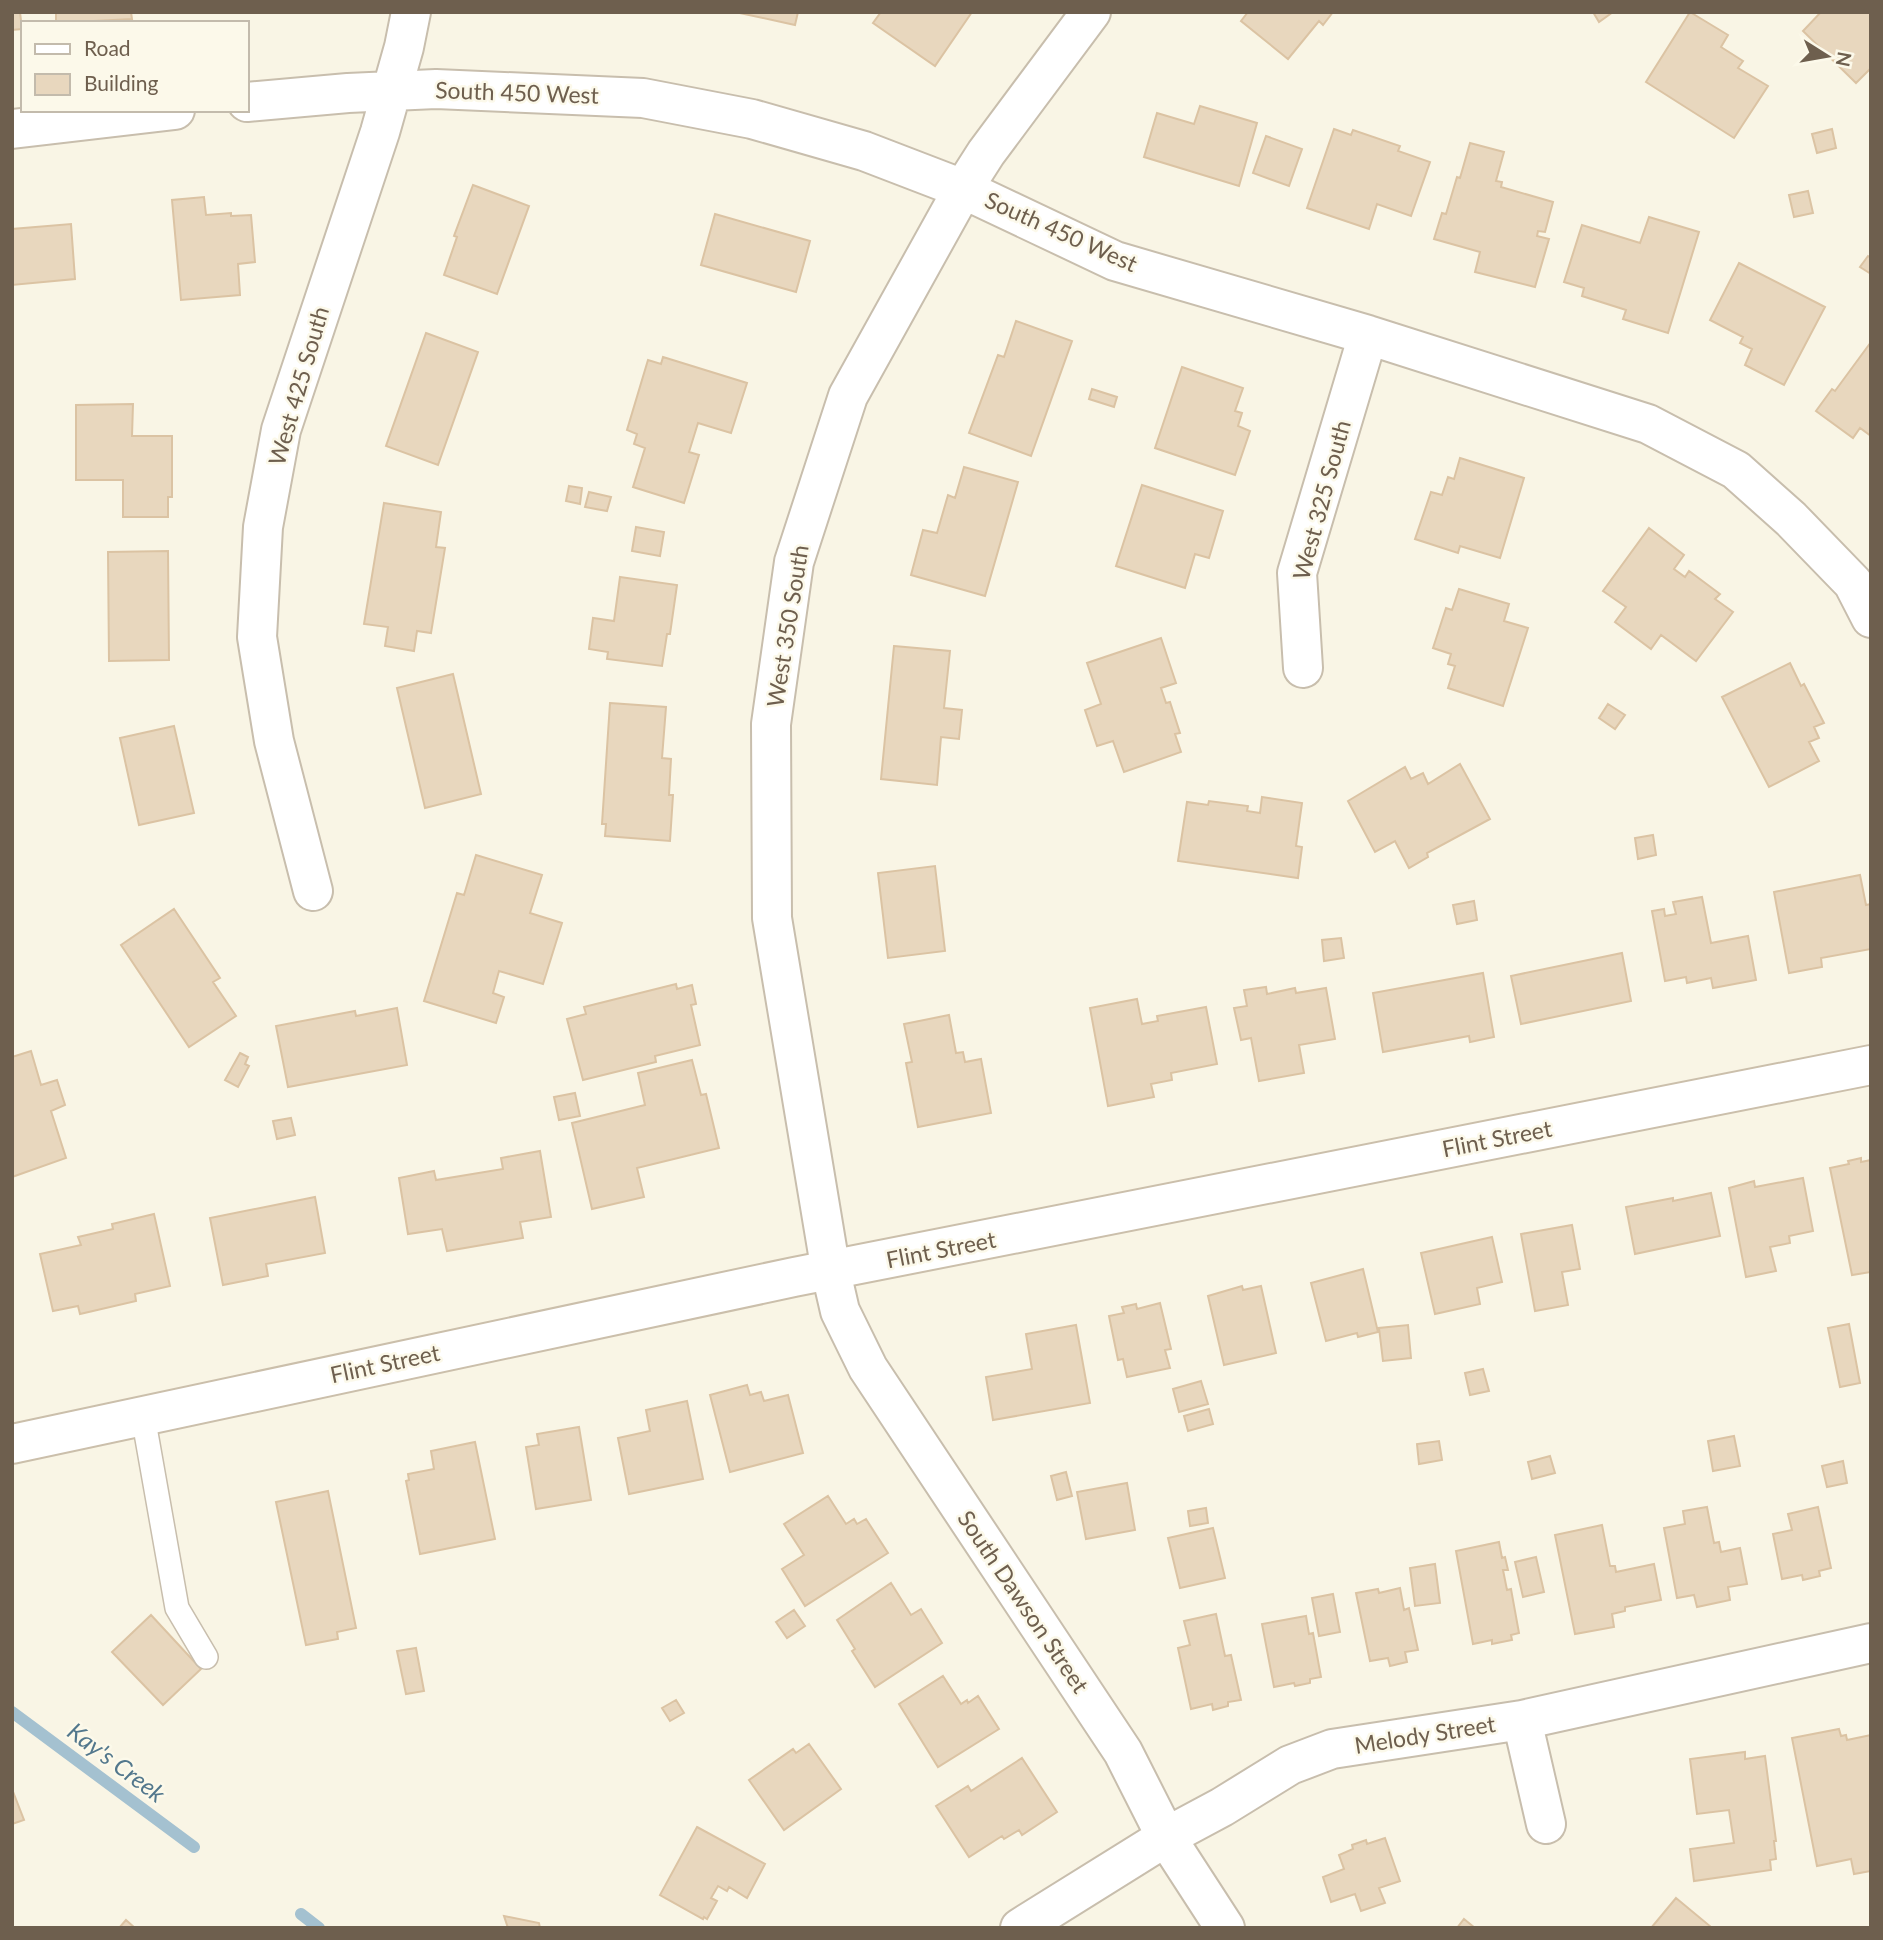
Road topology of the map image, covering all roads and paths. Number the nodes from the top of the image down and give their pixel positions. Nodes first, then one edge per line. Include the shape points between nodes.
1 (411, 12) edge
2 (1091, 12) edge
3 (392, 90) junction
4 (248, 102) edge
5 (158, 112) edge
6 (12, 129) edge
7 (963, 189) junction
8 (1368, 335) junction
9 (1862, 576) edge
10 (1871, 618) edge
11 (1303, 668) dead end
12 (313, 891) dead end
13 (1871, 1065) edge
14 (831, 1272) junction
15 (143, 1416) junction
16 (12, 1444) edge
17 (1871, 1643) edge
18 (206, 1657) dead end
19 (1522, 1720) junction
20 (1546, 1824) dead end
21 (1166, 1837) junction
22 (1020, 1928) edge
23 (1225, 1928) edge

1 - 3 street, West 425 South
2 - 7 street, West 350 South
3 - 4 street, South 450 West
3 - 7 street, South 450 West via 643,98 752,119 864,151
3 - 12 street, West 425 South via 281,430 263,527 257,637 274,741
5 - 6 street
7 - 8 street, South 450 West via 1115,261
7 - 14 street, West 350 South via 848,396 794,562 772,724 772,918
8 - 9 street, South 450 West via 1648,424 1736,470
8 - 11 street, West 325 South via 1297,573
9 - 10 street, South 450 West
13 - 14 street, Flint Street
14 - 15 street, Flint Street
14 - 21 street, South Dawson Street via 840,1311 868,1368 1123,1752
15 - 16 street, Flint Street
15 - 18 lane via 177,1608
17 - 19 street, Melody Street
19 - 20 street
19 - 21 street, Melody Street via 1332,1749 1290,1765
21 - 22 street, Melody Street
21 - 23 street, South Dawson Street

